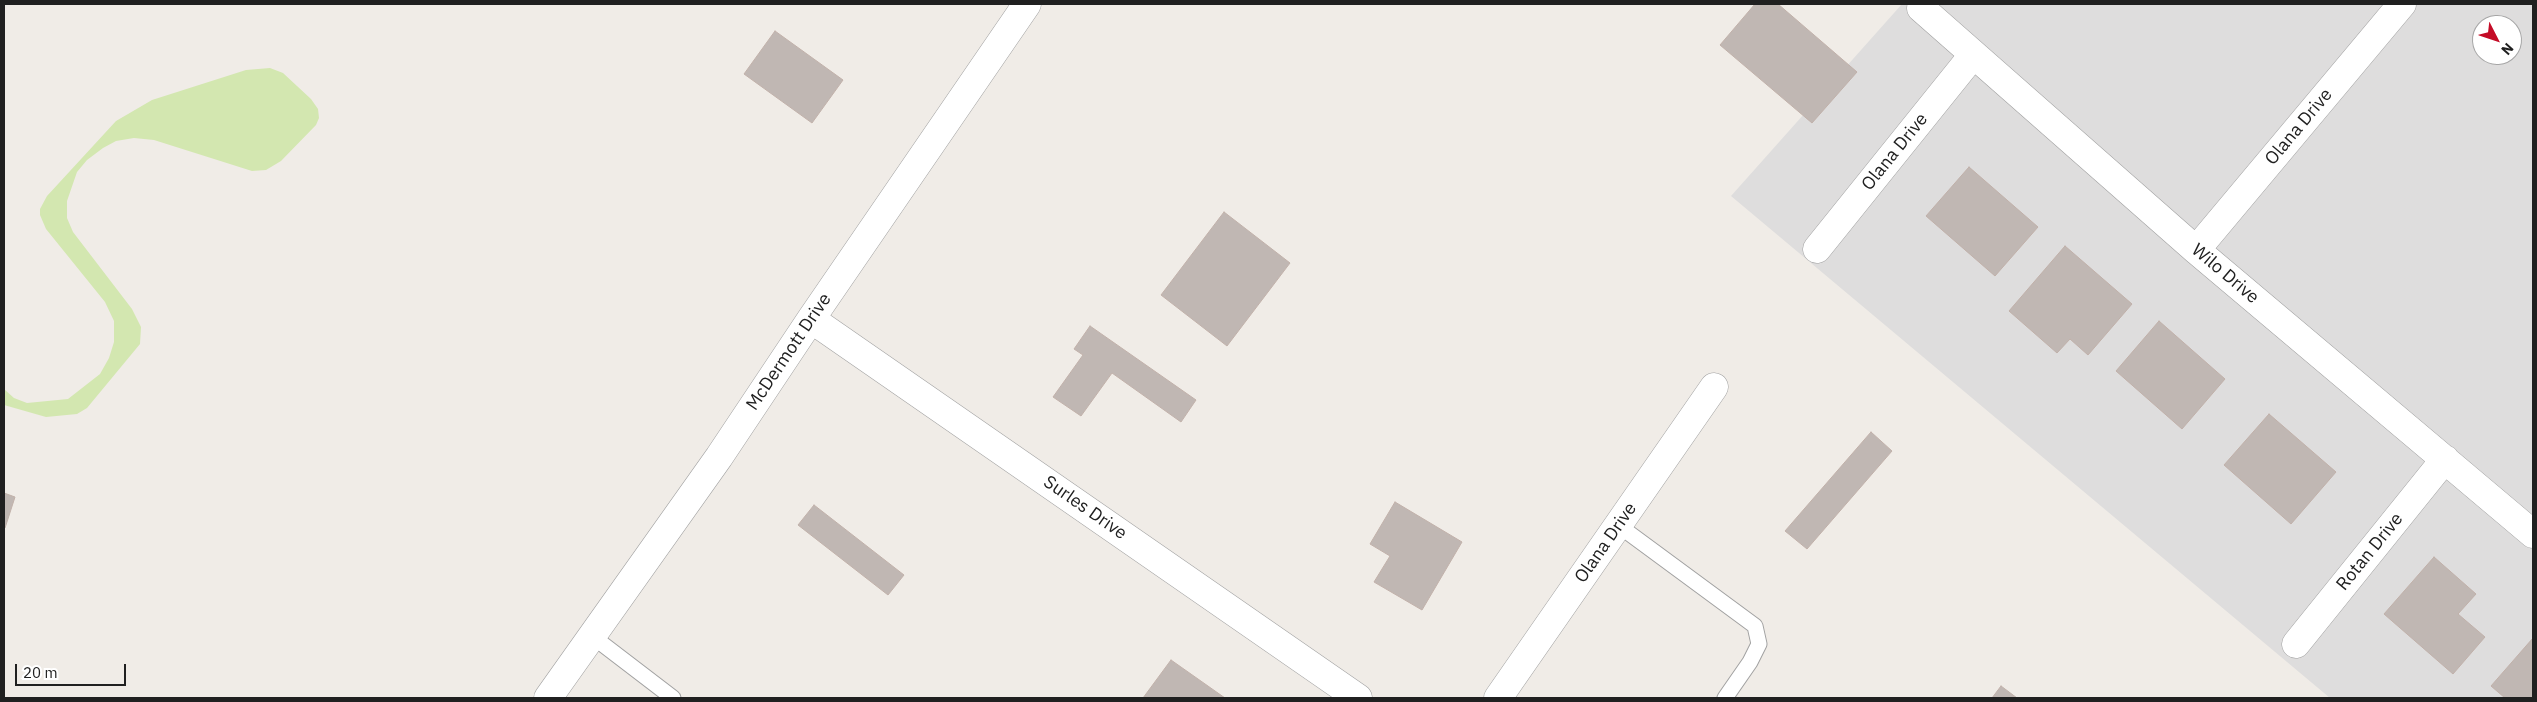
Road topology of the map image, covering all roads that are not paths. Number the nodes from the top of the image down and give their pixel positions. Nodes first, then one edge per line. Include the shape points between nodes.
1 (1027, 4) edge
2 (2402, 4) edge
3 (1921, 8) dead end
4 (1973, 55) junction
5 (1817, 249) dead end
6 (2196, 250) junction
7 (811, 319) junction
8 (1714, 387) dead end
9 (2445, 459) junction
10 (1618, 525) junction
11 (2533, 534) edge
12 (592, 636) junction
13 (2296, 644) dead end
14 (548, 698) edge
15 (673, 698) edge
16 (1358, 698) edge
17 (1498, 698) edge
18 (1725, 698) edge

1 - 7 street, McDermott Drive
2 - 6 street, Olana Drive
3 - 4 street, Wilo Drive
4 - 5 street, Olana Drive
4 - 6 street, Wilo Drive
6 - 9 street, Wilo Drive
7 - 12 street, McDermott Drive via 720,457
7 - 16 street, Surles Drive
8 - 10 street, Olana Drive
9 - 11 street, Wilo Drive
9 - 13 street, Rotan Drive
10 - 17 street, Olana Drive
10 - 18 lane via 1755,626 1759,644
12 - 14 street, McDermott Drive
12 - 15 lane

